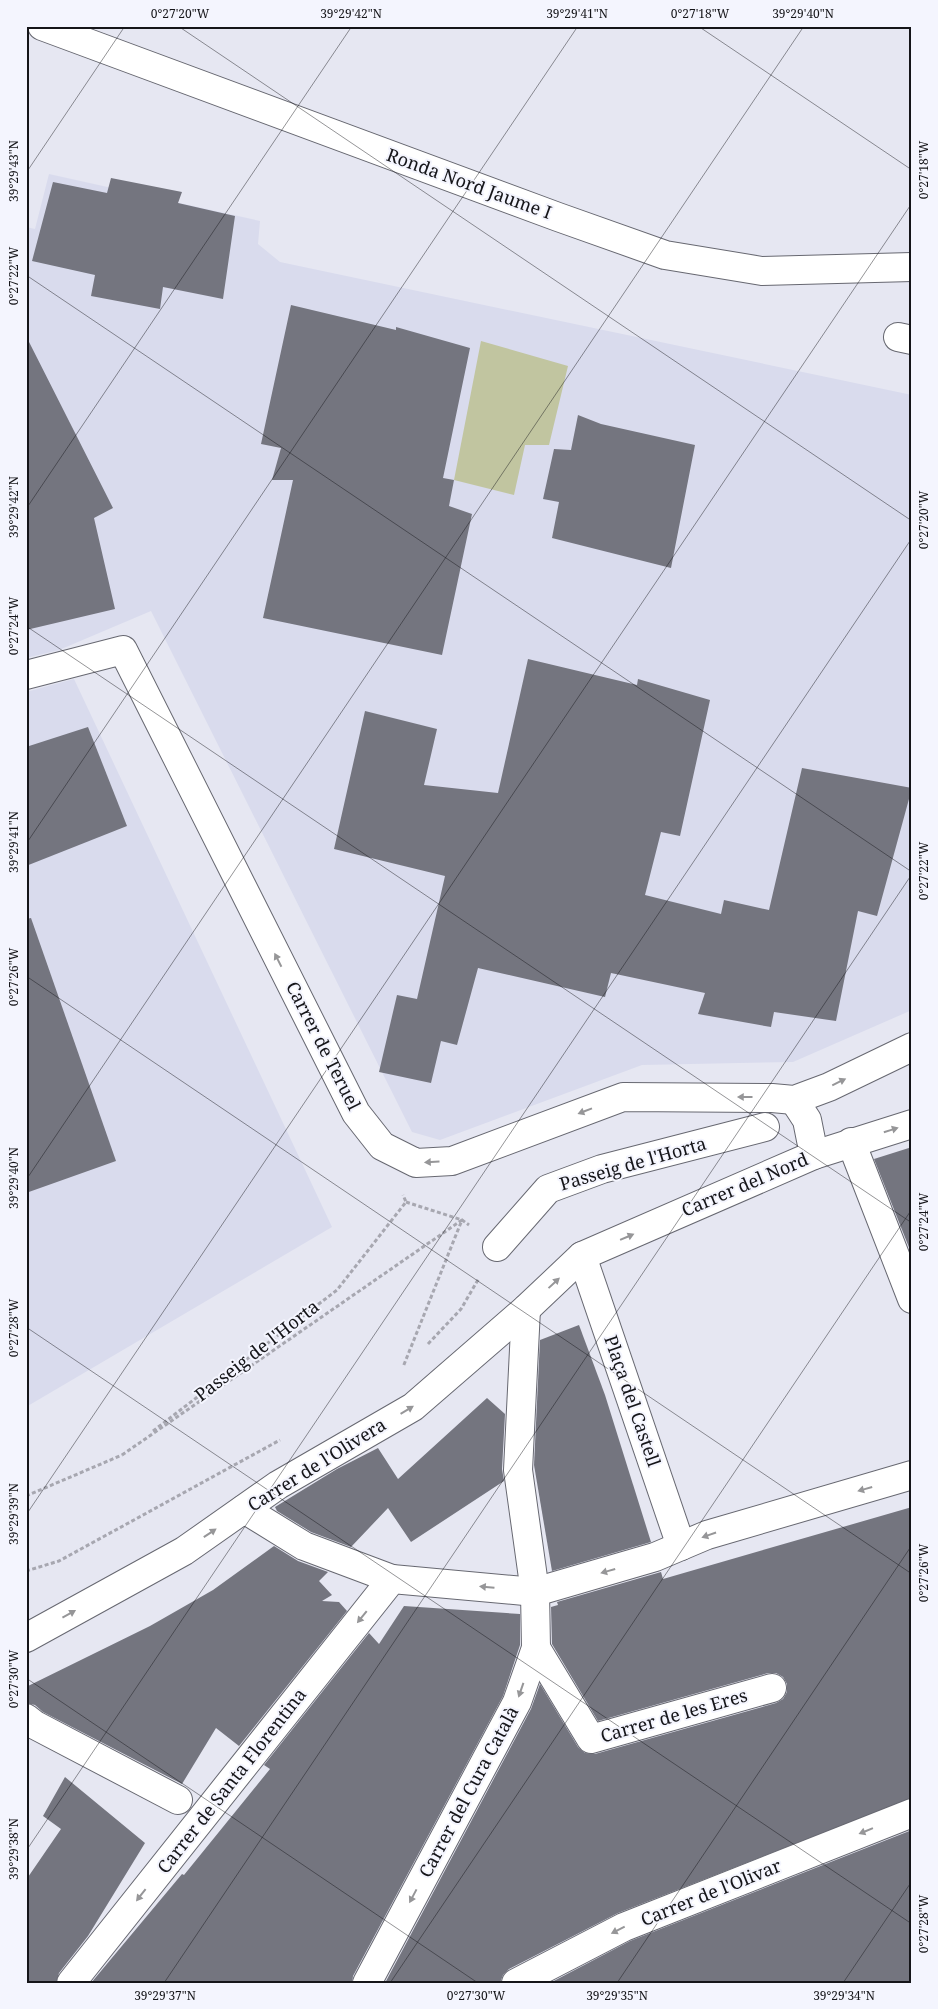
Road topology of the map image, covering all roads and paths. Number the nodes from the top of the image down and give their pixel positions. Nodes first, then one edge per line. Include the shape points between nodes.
1 (42, 26) edge
2 (912, 267) edge
3 (26, 675) edge
4 (912, 1047) edge
5 (794, 1100) junction
6 (912, 1124) edge
7 (765, 1127) dead end
8 (851, 1142) junction
9 (382, 1146) junction
10 (814, 1155) junction
11 (497, 1247) joint
12 (582, 1256) junction
13 (912, 1299) edge
14 (526, 1310) junction
15 (427, 1345) dead end
16 (407, 1367) dead end
17 (286, 1436) dead end
18 (122, 1455) junction
19 (912, 1475) edge
20 (26, 1496) edge
21 (244, 1509) junction
22 (681, 1546) junction
23 (26, 1571) edge
24 (392, 1579) junction
25 (535, 1592) junction
26 (26, 1638) edge
27 (536, 1648) junction
28 (772, 1688) dead end
29 (26, 1718) edge
30 (178, 1800) dead end
31 (912, 1813) edge
32 (71, 1983) edge
33 (367, 1983) edge
34 (516, 1983) edge

1 - 2 street, Ronda Nord Jaume I via 665,255 762,271
9 -> 3 street, Carrer de Teruel via 356,1113 123,650
5 -> 4 street
5 -> 9 street, Carrer de Teruel via 623,1096 452,1161 416,1163
5 - 10 street via 807,1120
8 -> 6 street, Carrer del Nord
7 - 11 street, Passeig de l'Horta via 602,1169 548,1189
8 - 10 street, Carrer del Nord
8 - 13 street
9 - 18 path, Passeig de l'Horta via 406,1202 337,1290
12 -> 10 street, Carrer del Nord
11 - 15 path via 461,1309
14 -> 12 street, Carrer de l'Olivera
12 - 22 street, Plaça del Castell
21 -> 14 street, Carrer de l'Olivera via 278,1485 413,1407
14 - 25 street, Carrer del Cura Català via 518,1470
16 - 18 path via 400,1374 462,1220
17 - 23 path via 59,1561
18 - 20 path, Passeig de l'Horta
19 -> 22 street via 707,1535
21 - 24 street via 304,1546
26 -> 21 street, Carrer de l'Olivera via 184,1551
22 -> 25 street via 655,1557
25 -> 24 street
24 -> 32 street, Carrer de Santa Florentina
25 - 27 street, Carrer del Cura Català
27 - 28 street, Carrer de les Eres via 591,1739
27 -> 33 street, Carrer del Cura Català via 517,1702
29 - 30 street
31 -> 34 street, Carrer de l'Olivar via 624,1927

